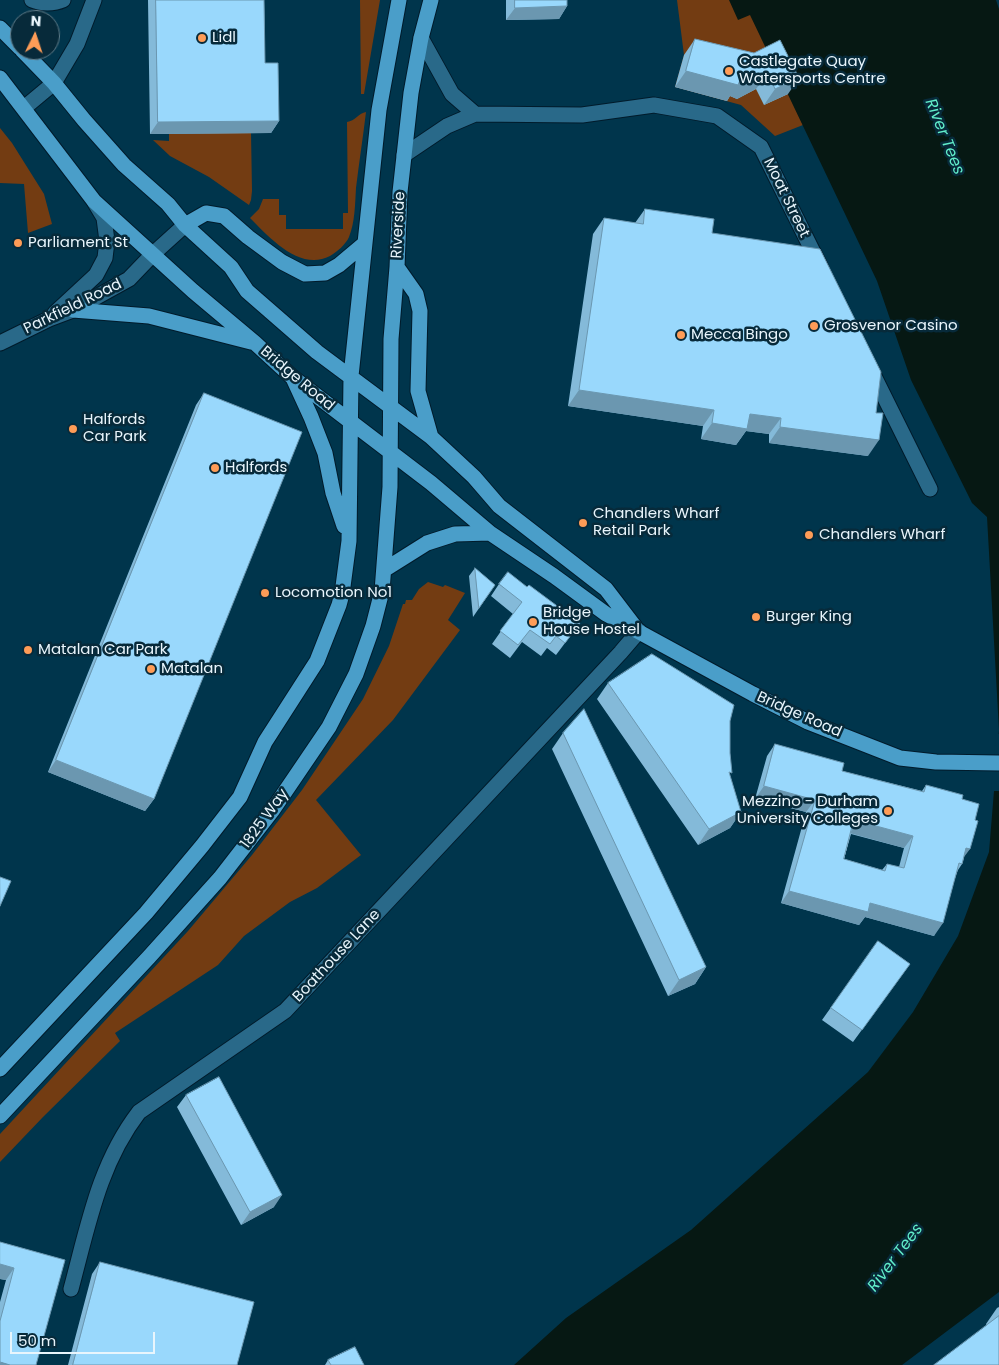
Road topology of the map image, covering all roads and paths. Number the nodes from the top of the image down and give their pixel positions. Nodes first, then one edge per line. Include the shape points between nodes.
1 (32, 0) edge
2 (63, 0) edge
3 (94, 0) edge
4 (399, 0) edge
5 (431, 0) edge
6 (0, 28) edge
7 (10, 38) edge
8 (421, 38) junction
9 (32, 60) edge
10 (0, 78) edge
11 (54, 83) junction
12 (24, 108) junction
13 (475, 114) junction
14 (404, 155) junction
15 (94, 201) junction
16 (185, 225) junction
17 (364, 244) junction
18 (153, 254) junction
19 (397, 267) junction
20 (826, 279) edge
21 (73, 310) junction
22 (49, 319) junction
23 (0, 343) edge
24 (255, 343) junction
25 (865, 358) edge
26 (351, 376) junction
27 (292, 377) junction
28 (390, 406) junction
29 (350, 422) junction
30 (431, 437) junction
31 (390, 452) junction
32 (930, 489) dead end
33 (490, 533) junction
34 (349, 541) junction
35 (384, 570) junction
36 (639, 631) junction
37 (999, 764) edge
38 (0, 1069) edge
39 (0, 1116) edge
40 (71, 1289) dead end

1 - 2 street via 57,3
3 - 11 street via 77,44
4 - 17 main road, Riverside via 379,110
5 - 8 main road, Riverside
6 - 7 main road, Bridge Road
8 - 13 street via 452,94
8 - 14 main road, Riverside
9 - 11 main road, Bridge Road
10 - 12 main road, Bridge Road
11 - 12 street
11 - 16 main road, Bridge Road via 124,165 168,204
12 - 15 main road, Bridge Road
13 - 14 street, Moat Street via 447,126
13 - 20 street, Moat Street via 582,115 654,105 717,116 761,148
14 - 19 main road, Riverside
15 - 18 main road, Bridge Road
15 - 22 street via 104,218 105,258 96,275
16 - 17 main road via 206,213 224,216 282,262 305,274 325,273
16 - 18 street, Parkfield Road
16 - 26 main road, Bridge Road via 231,267 246,291 317,352
17 - 26 main road, Riverside
18 - 21 street, Parkfield Road via 129,279
18 - 24 main road, Bridge Road
19 - 28 main road, Riverside
19 - 30 main road via 416,294 420,311 418,391
21 - 22 street, Parkfield Road
21 - 24 main road via 149,316
22 - 23 street, Parkfield Road
24 - 27 main road, Bridge Road
25 - 32 street
26 - 28 main road, Bridge Road
26 - 29 main road, Riverside
27 - 29 main road, Bridge Road
27 - 34 main road via 324,453
28 - 30 main road, Bridge Road
28 - 31 main road, Riverside
29 - 31 main road, Bridge Road
29 - 34 main road
30 - 36 main road, Bridge Road via 474,477 499,506 606,589
31 - 33 main road, Bridge Road
31 - 35 main road, 1825 Way
33 - 35 main road via 455,534 426,543
33 - 36 main road, Bridge Road via 606,614
34 - 38 main road via 342,594 317,661 265,742 240,797 146,913
35 - 39 main road, 1825 Way via 374,626 356,674 329,728 272,811 220,878
36 - 37 main road, Bridge Road via 808,722 900,758
36 - 40 street, Boathouse Lane via 285,1011 139,1112 114,1151 96,1195

